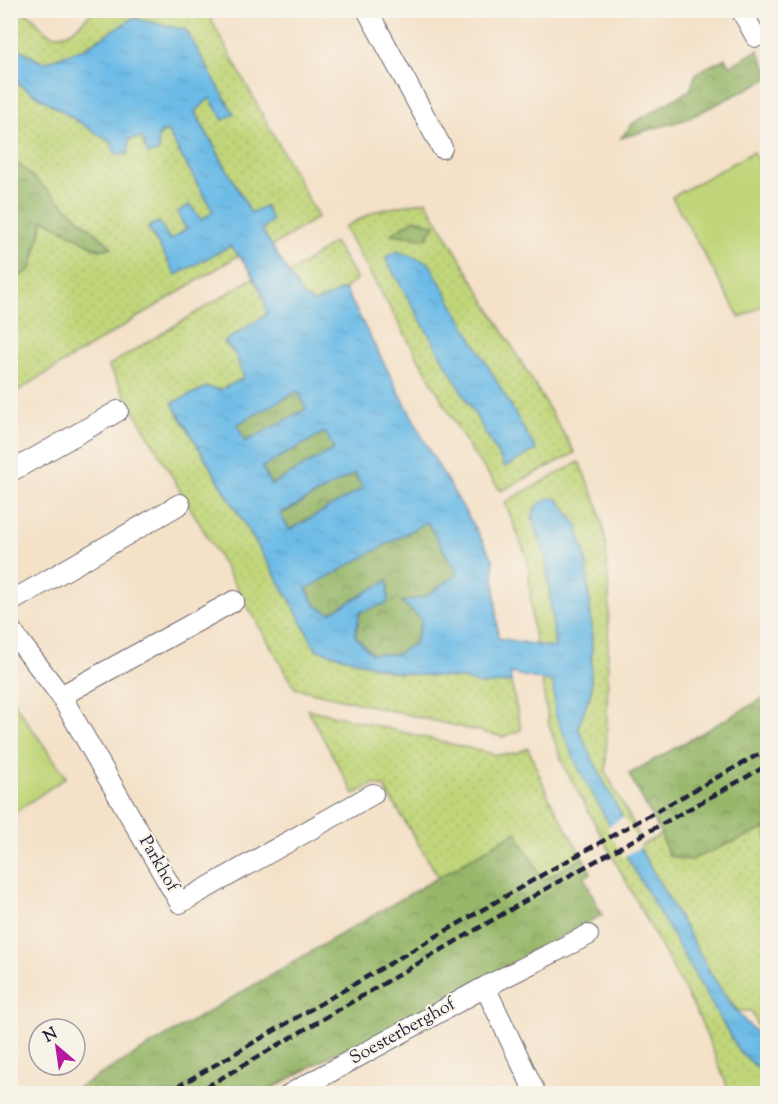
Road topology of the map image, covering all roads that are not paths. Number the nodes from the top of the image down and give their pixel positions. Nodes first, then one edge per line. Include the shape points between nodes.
1 (367, 10) edge
2 (741, 10) edge
3 (756, 37) dead end
4 (442, 148) dead end
5 (118, 411) dead end
6 (10, 472) edge
7 (180, 504) dead end
8 (234, 601) dead end
9 (10, 602) edge
10 (10, 628) edge
11 (61, 696) junction
12 (373, 794) dead end
13 (588, 935) dead end
14 (485, 987) junction
15 (290, 1094) edge
16 (536, 1094) edge

1 - 4 street
2 - 3 street
5 - 6 street
7 - 9 street
8 - 11 street
10 - 11 street, Parkhof
11 - 12 street, Parkhof via 180,903
13 - 14 street, Soesterberghof
14 - 15 street, Soesterberghof
14 - 16 street

